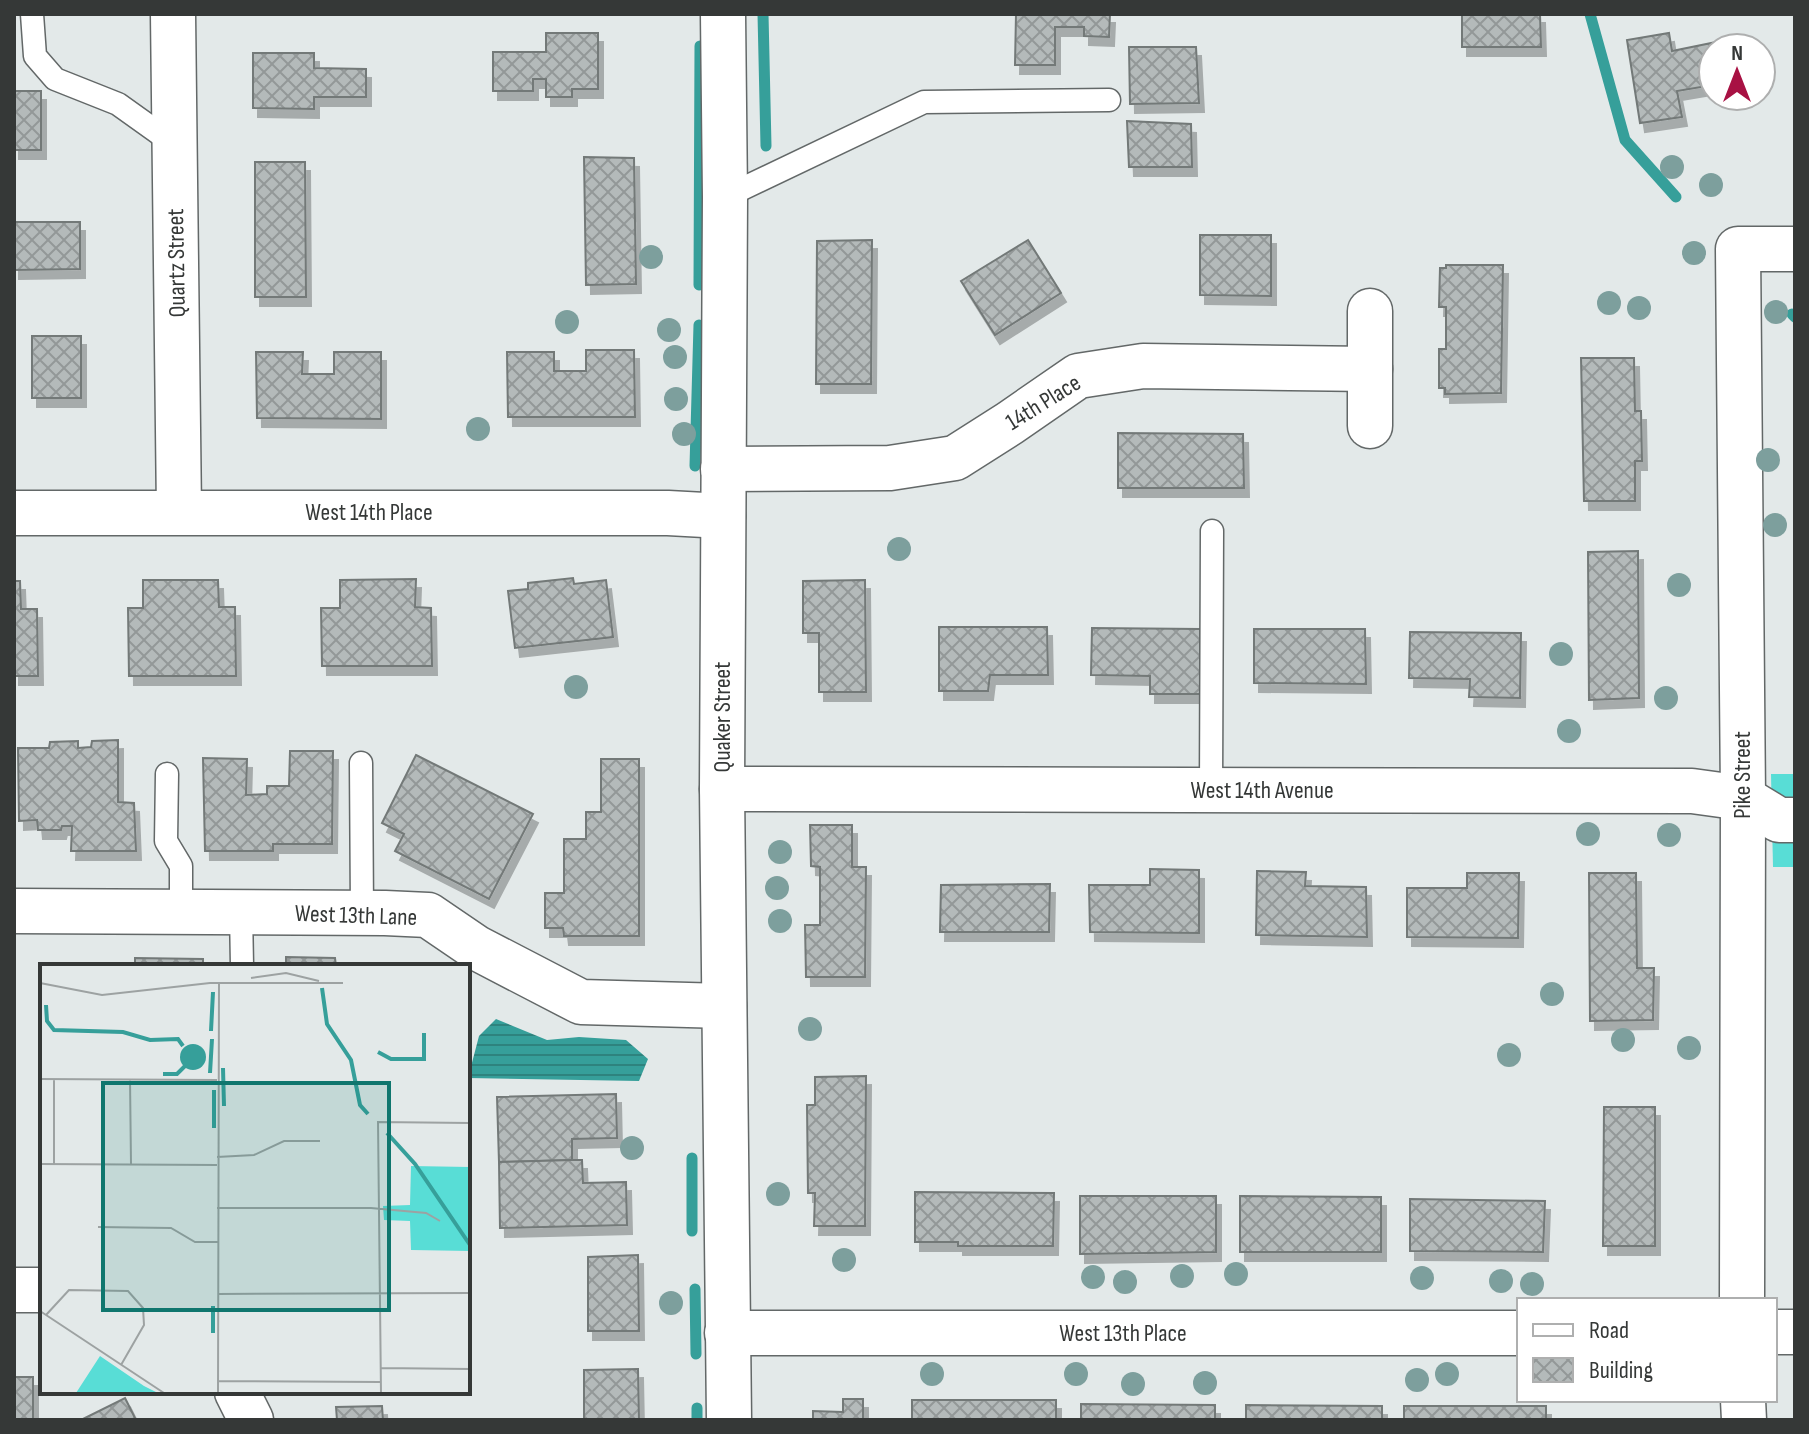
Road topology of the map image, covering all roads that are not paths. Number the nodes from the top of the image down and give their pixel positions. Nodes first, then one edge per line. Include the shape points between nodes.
1 (32, 14) edge
2 (173, 14) edge
3 (723, 14) edge
4 (1109, 100) dead end
5 (174, 144) junction
6 (725, 197) junction
7 (1795, 249) edge
8 (1370, 311) dead end
9 (1370, 369) junction
10 (1370, 426) dead end
11 (723, 469) junction
12 (179, 512) junction
13 (14, 513) edge
14 (723, 516) junction
15 (1212, 531) dead end
16 (361, 763) dead end
17 (167, 774) dead end
18 (722, 789) junction
19 (1211, 790) junction
20 (1743, 798) junction
21 (1795, 820) edge
22 (14, 911) edge
23 (181, 912) junction
24 (241, 912) junction
25 (362, 913) junction
26 (242, 964) edge
27 (724, 1006) junction
28 (14, 1290) edge
29 (40, 1290) edge
30 (1742, 1298) edge
31 (727, 1333) junction
32 (1517, 1333) edge
33 (238, 1394) edge
34 (251, 1420) edge
35 (729, 1420) edge

1 - 5 lane via 35,56 55,79 118,104
2 - 5 street, Quartz Street
3 - 6 street, Quaker Street
4 - 6 lane via 924,102
5 - 12 street, Quartz Street
6 - 11 street, Quaker Street
7 - 20 street, Pike Street via 1738,249
8 - 9 street
9 - 10 street
9 - 11 street, 14th Place via 1143,366 1078,376 955,458 890,468
11 - 14 street, Quaker Street
12 - 13 street, West 14th Place
12 - 14 street, West 14th Place
14 - 18 street, Quaker Street
15 - 19 lane
16 - 25 lane
17 - 23 lane via 166,841 181,866
18 - 19 street, West 14th Avenue
18 - 27 street, Quaker Street
19 - 20 street, West 14th Avenue via 1692,791
20 - 21 street, West 14th Avenue via 1779,820
20 - 30 street, Pike Street
22 - 23 street, West 13th Lane
23 - 24 street, West 13th Lane
24 - 25 street, West 13th Lane
24 - 26 lane
25 - 27 street, West 13th Lane via 428,915 475,947 581,1002
27 - 31 street, Quaker Street
28 - 29 street
31 - 32 street, West 13th Place
31 - 35 street, Quaker Street
33 - 34 street

